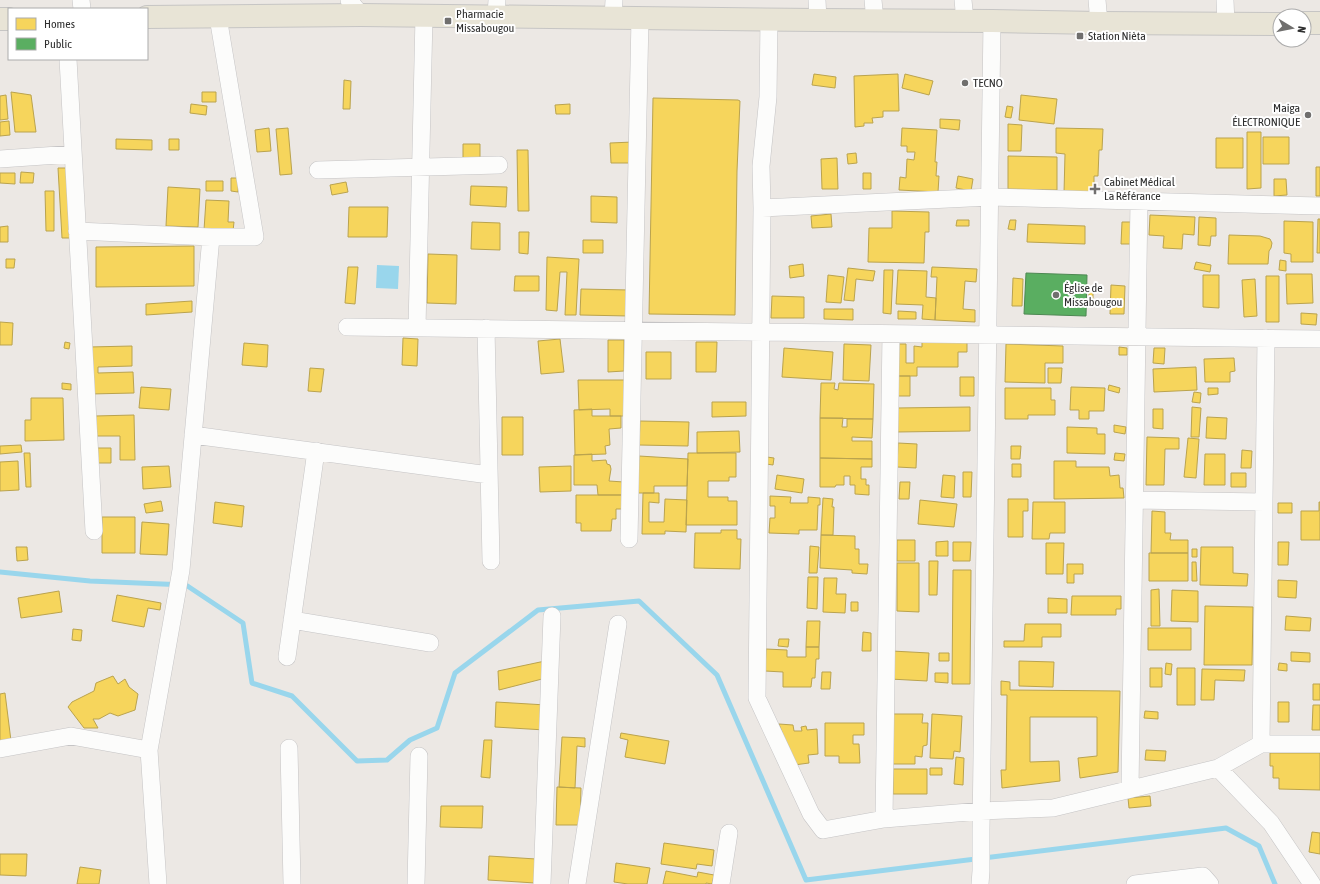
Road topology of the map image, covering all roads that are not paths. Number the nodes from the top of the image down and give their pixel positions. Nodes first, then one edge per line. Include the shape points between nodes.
1 (1097, 0) edge
2 (1225, 0) edge
3 (355, 8) edge
4 (497, 8) edge
5 (613, 9) edge
6 (817, 10) edge
7 (874, 10) edge
8 (964, 10) edge
9 (218, 16) junction
10 (424, 16) junction
11 (148, 17) edge
12 (640, 18) junction
13 (769, 20) junction
14 (992, 21) junction
15 (1099, 23) junction
16 (1226, 24) junction
17 (1272, 24) edge
18 (68, 60) edge
19 (73, 154) junction
20 (0, 158) edge
21 (499, 166) dead end
22 (420, 167) junction
23 (318, 170) dead end
24 (990, 197) junction
25 (1139, 201) junction
26 (1320, 206) edge
27 (762, 208) junction
28 (77, 231) junction
29 (211, 237) junction
30 (347, 327) dead end
31 (417, 328) junction
32 (486, 328) junction
33 (633, 330) junction
34 (760, 332) junction
35 (891, 334) junction
36 (988, 335) junction
37 (1137, 336) junction
38 (1266, 338) junction
39 (1320, 339) edge
40 (193, 435) junction
41 (316, 451) junction
42 (489, 475) junction
43 (1134, 500) junction
44 (1264, 502) junction
45 (94, 531) dead end
46 (629, 539) dead end
47 (491, 561) dead end
48 (552, 616) dead end
49 (292, 620) junction
50 (618, 624) dead end
51 (430, 643) dead end
52 (287, 658) dead end
53 (1261, 744) junction
54 (1320, 744) edge
55 (289, 748) dead end
56 (0, 749) edge
57 (150, 750) junction
58 (419, 756) dead end
59 (1218, 768) junction
60 (1130, 788) junction
61 (981, 810) junction
62 (884, 819) junction
63 (730, 833) dead end
64 (980, 878) edge
65 (158, 884) edge
66 (292, 884) edge
67 (416, 884) edge
68 (542, 884) edge
69 (577, 884) edge
70 (721, 884) edge
71 (1135, 884) edge
72 (1210, 884) edge
73 (1312, 884) edge

1 - 15 street
2 - 16 street
3 - 9 main road
3 - 10 main road
4 - 5 main road
4 - 10 main road
5 - 12 main road
6 - 7 main road
6 - 13 main road
7 - 8 main road
8 - 14 main road
9 - 11 main road
9 - 29 street via 255,237
10 - 22 street
12 - 13 main road
12 - 33 street
13 - 27 street via 768,97 761,166
14 - 15 main road
14 - 24 street
15 - 16 main road
16 - 17 main road
18 - 19 street
19 - 20 street
19 - 28 street
21 - 22 street
22 - 23 street
22 - 31 street
24 - 25 street
24 - 27 street
24 - 36 street
25 - 26 street
25 - 37 street
27 - 34 street
28 - 29 street
28 - 45 street
29 - 40 street
30 - 31 street
31 - 32 street
32 - 33 street
32 - 42 street
33 - 34 street
33 - 46 street
34 - 35 street
34 - 62 street via 757,698 811,814 824,830
35 - 36 street
35 - 62 street
36 - 37 street
36 - 61 street
37 - 38 street
37 - 43 street
38 - 39 street
38 - 44 street
40 - 41 street
40 - 57 street via 181,570
41 - 42 street
41 - 49 street
42 - 47 street
43 - 44 street
43 - 60 street
44 - 53 street
48 - 68 street
49 - 51 street
49 - 52 street
50 - 69 street
53 - 54 street
53 - 59 street
55 - 66 street
56 - 57 street via 71,736
57 - 65 street
58 - 67 street
59 - 60 street
59 - 73 street via 1271,823
60 - 61 street via 1053,808
61 - 62 street
61 - 64 street
63 - 70 street
71 - 72 street via 1203,876

